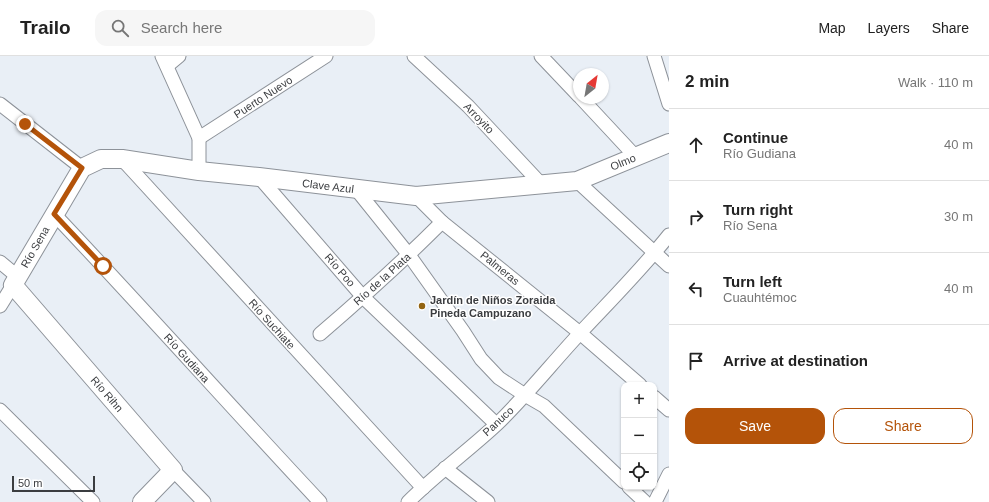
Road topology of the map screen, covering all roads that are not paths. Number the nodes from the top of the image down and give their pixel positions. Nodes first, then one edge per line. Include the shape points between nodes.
1 (180, 56) edge
2 (326, 56) edge
3 (414, 56) edge
4 (541, 56) edge
5 (654, 56) edge
6 (164, 61) edge
7 (573, 90) edge
8 (0, 104) edge
9 (587, 104) edge
10 (669, 104) edge
11 (199, 138) junction
12 (666, 148) edge
13 (635, 156) junction
14 (122, 159) junction
15 (82, 168) junction
16 (200, 171) junction
17 (259, 177) junction
18 (577, 181) junction
19 (541, 184) junction
20 (356, 189) junction
21 (416, 196) junction
22 (54, 214) junction
23 (442, 222) junction
24 (669, 235) edge
25 (655, 253) junction
26 (409, 255) junction
27 (0, 262) edge
28 (669, 266) edge
29 (15, 281) junction
30 (364, 297) junction
31 (0, 306) edge
32 (580, 333) junction
33 (320, 334) dead end
34 (637, 382) edge
35 (525, 395) junction
36 (657, 400) edge
37 (0, 410) edge
38 (669, 410) edge
39 (496, 424) junction
40 (444, 468) junction
41 (173, 470) junction
42 (669, 474) edge
43 (621, 479) edge
44 (422, 488) junction
45 (632, 490) edge
46 (93, 502) edge
47 (142, 502) edge
48 (204, 502) edge
49 (320, 502) edge
50 (408, 502) edge
51 (488, 502) edge
52 (645, 502) edge
53 (655, 502) edge

1 - 6 street
2 - 11 street, Puerto Nuevo
3 - 19 street, Arroyito via 468,106
4 - 7 street
5 - 10 street
6 - 11 street
8 - 15 street
9 - 13 street
11 - 16 street
12 - 13 main road, Olmo
13 - 18 main road, Olmo
14 - 15 main road, Clave Azul via 101,159
14 - 16 main road, Clave Azul
14 - 44 street, Río Suchiate
15 - 22 main road, Río Sena
16 - 17 main road, Clave Azul
17 - 20 main road, Clave Azul
17 - 30 street, Río Poo
18 - 19 main road, Clave Azul
18 - 25 street
19 - 21 main road, Clave Azul
20 - 21 main road, Clave Azul
20 - 26 street
21 - 23 street, Palmeras
22 - 29 main road, Río Sena
22 - 49 street, Río Gudiana
23 - 26 street, Río de la Plata
23 - 32 street, Palmeras
24 - 25 street, Panuco
25 - 28 street
25 - 32 street, Panuco
26 - 30 street, Río de la Plata
26 - 35 street via 481,359 499,378
27 - 29 street
29 - 31 street, Río Sena
29 - 41 main road, Río Rihn
30 - 33 street, Río de la Plata
30 - 39 street, Río Poo
32 - 34 street, Palmeras
32 - 35 street, Panuco
35 - 39 street, Panuco
35 - 43 street via 544,406
36 - 38 street
37 - 46 street
39 - 40 street, Panuco
40 - 44 street, Panuco
40 - 51 street
41 - 47 main road
41 - 48 street, Río Rihn
42 - 53 street
44 - 50 street, Panuco
45 - 52 street

